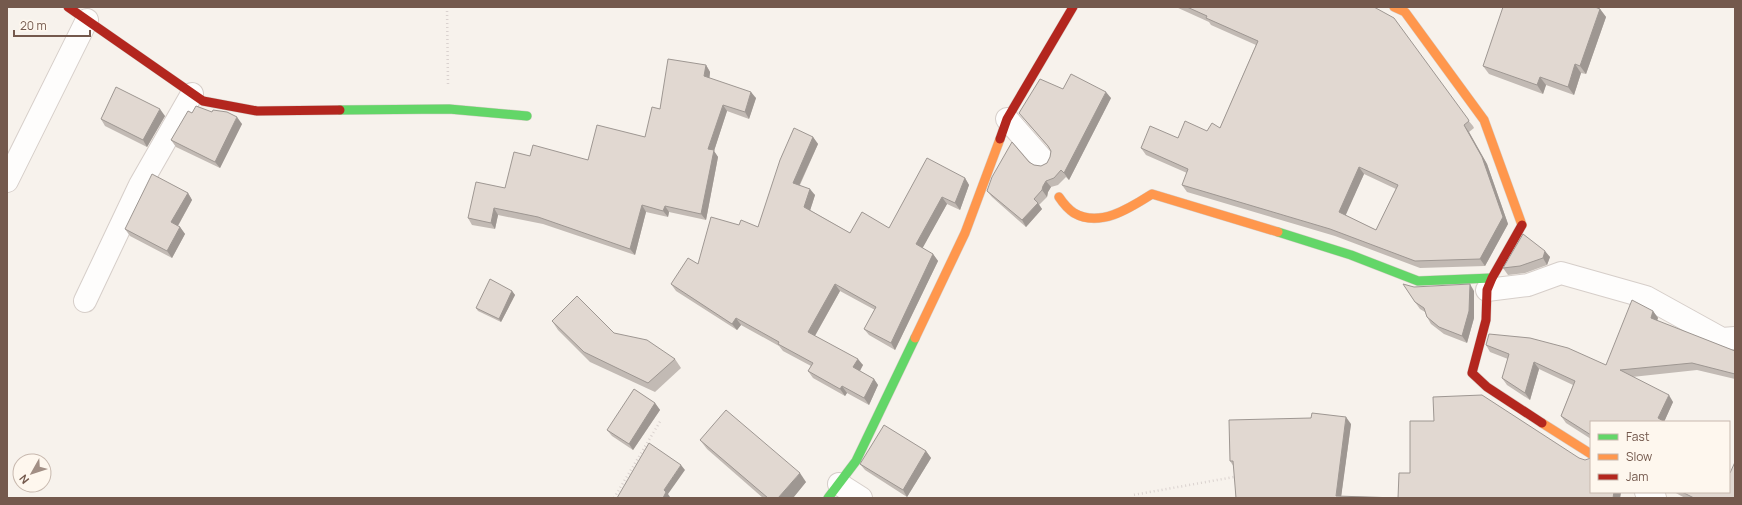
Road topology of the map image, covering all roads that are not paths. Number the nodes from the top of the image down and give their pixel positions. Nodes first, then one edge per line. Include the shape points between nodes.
1 (68, 7) edge
2 (1073, 7) edge
3 (1394, 7) edge
4 (87, 20) junction
5 (192, 94) junction
6 (527, 116) dead end
7 (1007, 119) junction
8 (1043, 160) dead end
9 (7, 181) edge
10 (1059, 197) dead end
11 (1490, 284) junction
12 (85, 301) dead end
13 (1735, 338) edge
14 (1590, 453) edge
15 (834, 491) edge
16 (861, 498) edge

1 - 4 street
2 - 7 street
3 - 11 street via 1405,12 1484,120 1522,225
4 - 5 street
4 - 9 street
5 - 6 street via 203,101 257,111 449,109
5 - 12 street via 140,185
7 - 8 street
7 - 15 street via 965,233 856,461
10 - 11 street via 1074,213 1091,220 1124,211 1152,194 1351,255 1418,281
11 - 13 street via 1528,285 1561,272 1646,297 1722,339
11 - 14 street via 1486,320 1472,373 1487,387
15 - 16 street

